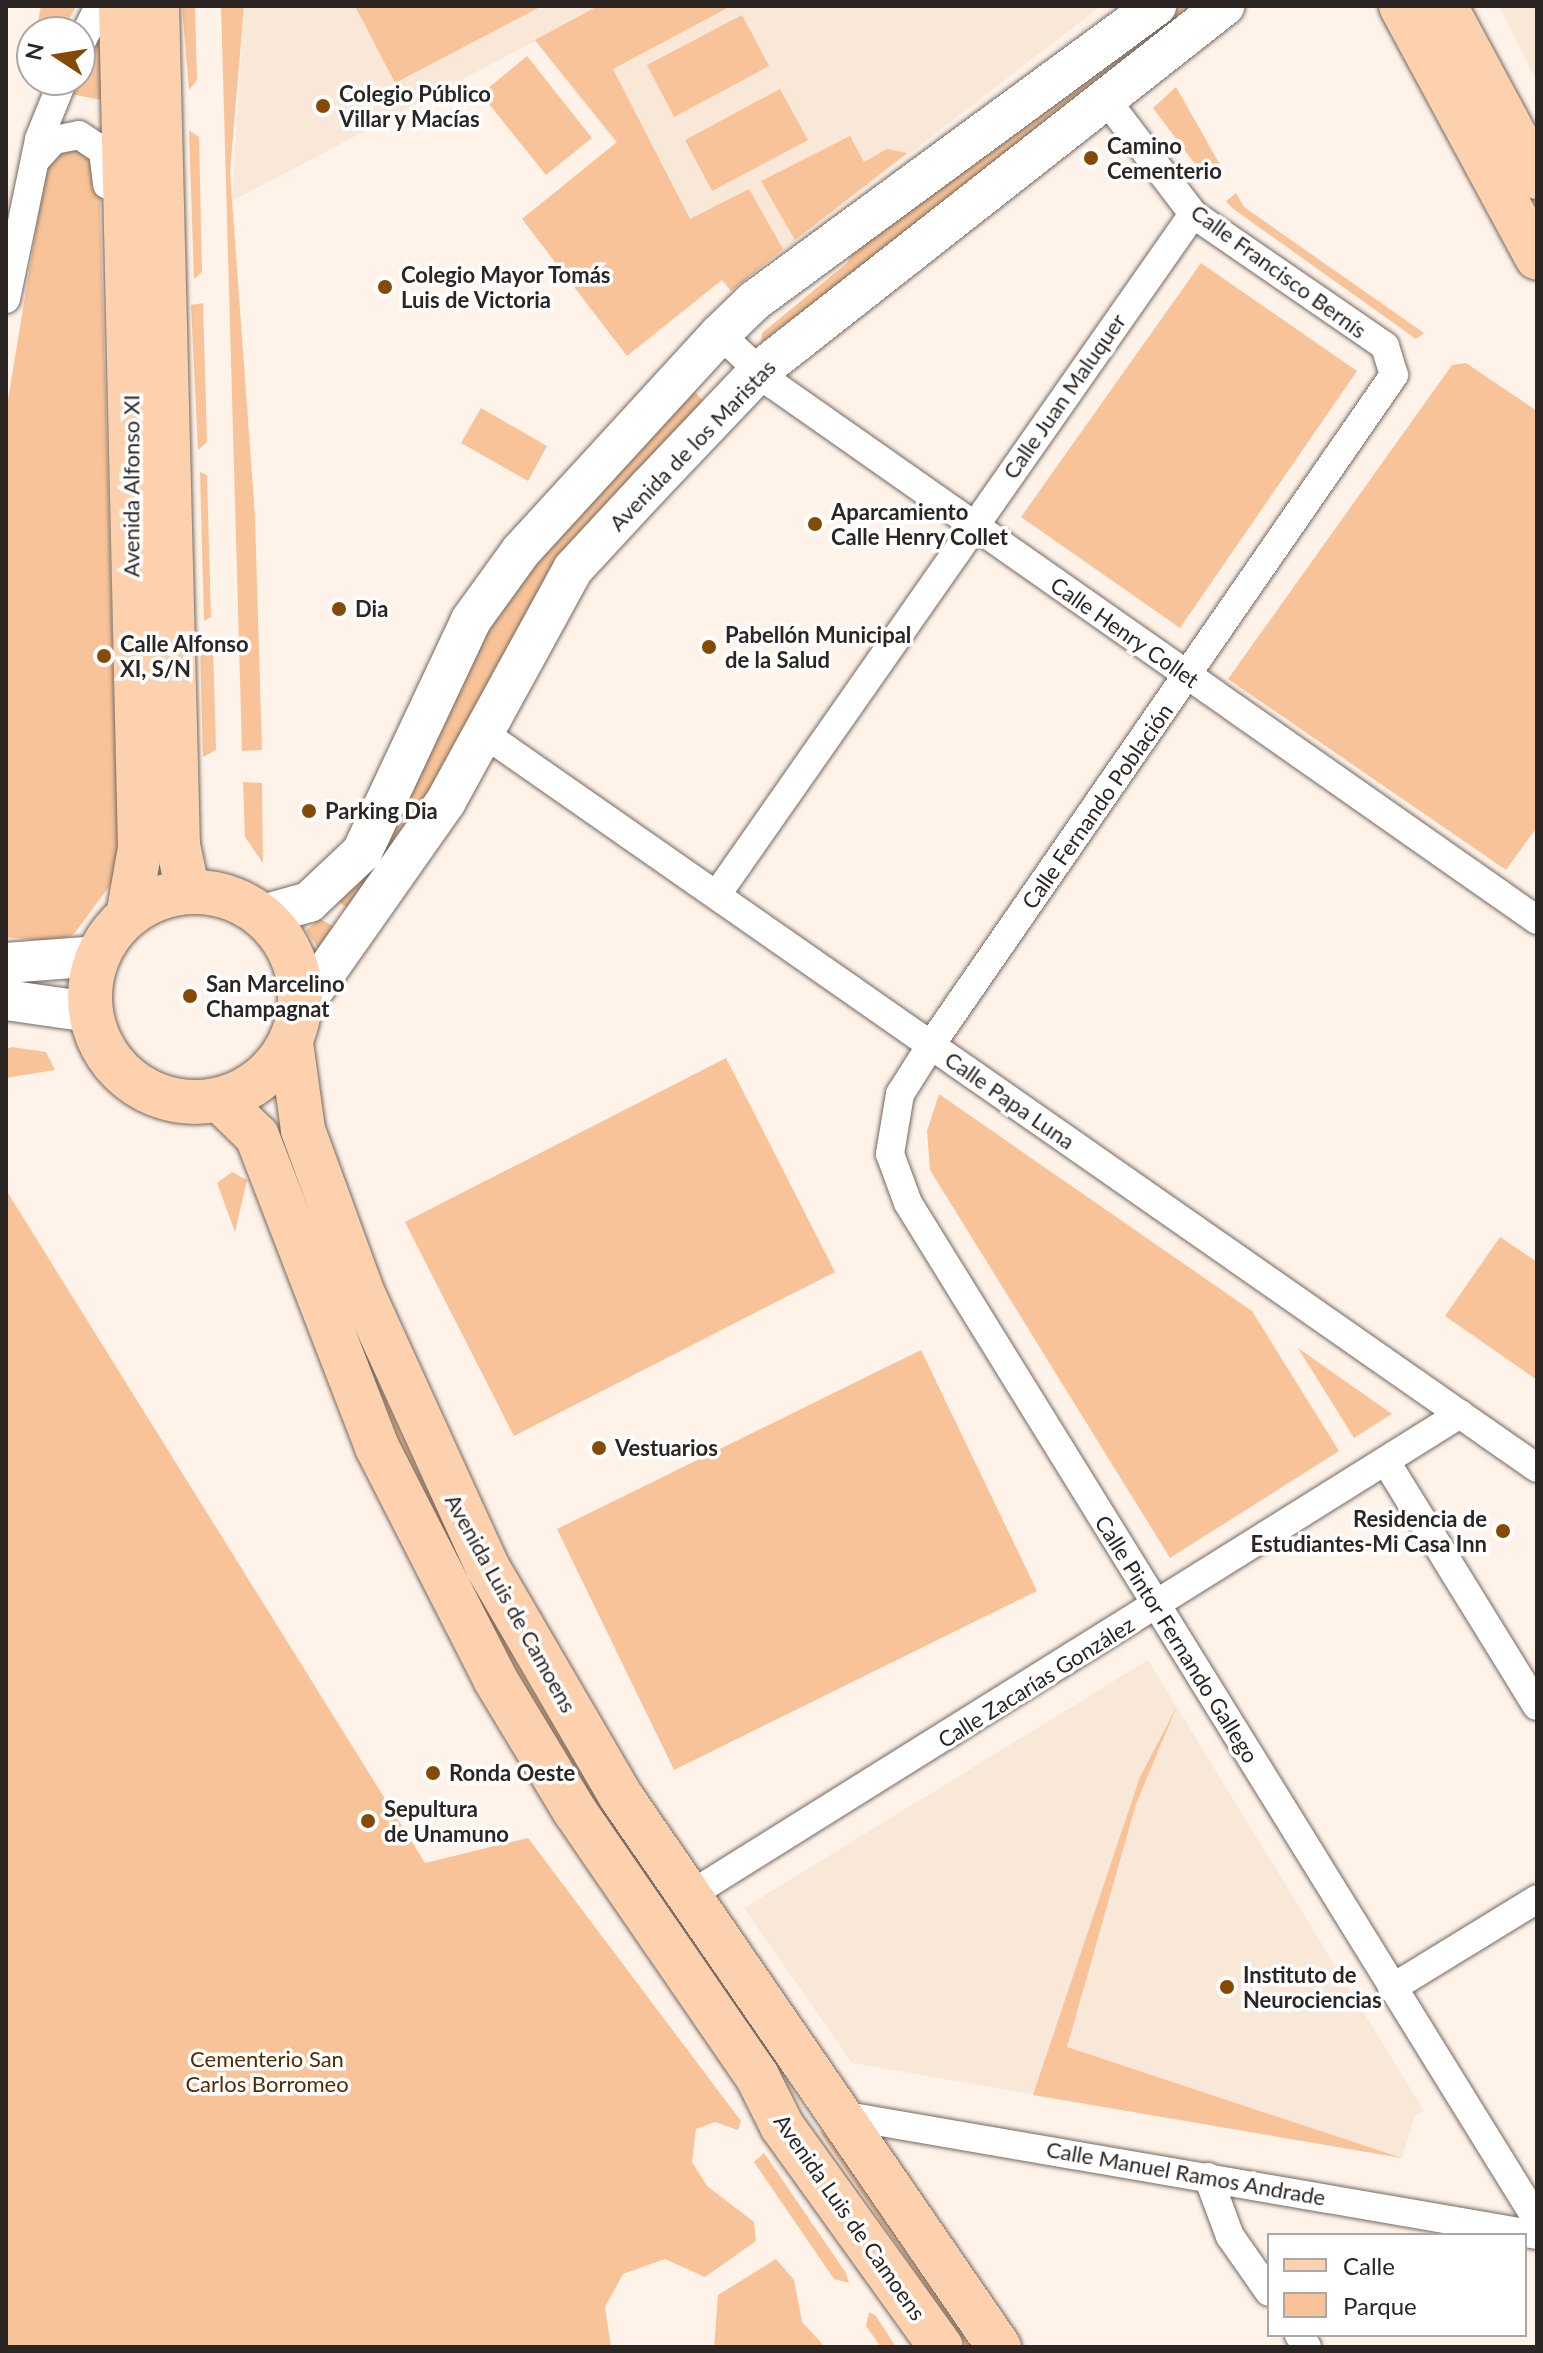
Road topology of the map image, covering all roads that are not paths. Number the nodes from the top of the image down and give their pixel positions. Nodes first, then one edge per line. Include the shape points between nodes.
1 (121, 6) edge
2 (157, 6) edge
3 (1156, 6) edge
4 (1224, 6) edge
5 (1401, 6) edge
6 (1445, 6) edge
7 (57, 96) edge
8 (1104, 97) junction
9 (35, 161) junction
10 (1537, 177) edge
11 (1193, 214) junction
12 (1537, 258) edge
13 (6, 299) edge
14 (720, 334) junction
15 (1394, 367) joint
16 (758, 372) junction
17 (126, 428) junction
18 (973, 525) junction
19 (1188, 676) junction
20 (482, 732) junction
21 (188, 892) junction
22 (718, 893) junction
23 (263, 915) junction
24 (128, 916) junction
25 (1537, 920) edge
26 (99, 956) junction
27 (8, 972) edge
28 (89, 1012) junction
29 (296, 1026) junction
30 (931, 1045) junction
31 (221, 1101) junction
32 (1460, 1414) junction
33 (1388, 1465) junction
34 (1537, 1468) edge
35 (1158, 1606) junction
36 (1537, 1706) edge
37 (690, 1895) junction
38 (1537, 1899) edge
39 (1392, 1988) junction
40 (762, 2084) junction
41 (835, 2114) junction
42 (1208, 2177) junction
43 (1537, 2220) edge
44 (1526, 2233) edge
45 (1267, 2289) edge
46 (941, 2347) edge
47 (999, 2347) edge

1 - 17 main road, Avenida Alfonso XI via 132,369
2 - 21 main road, Avenida Alfonso XI via 178,845
3 - 14 main road via 754,301
4 - 8 main road, Avenida de los Maristas
5 - 12 main road
6 - 10 main road
7 - 9 street
8 - 11 street, Calle Francisco Bernís
8 - 16 main road, Avenida de los Maristas
9 - 13 street
9 - 17 street via 67,134 103,151 110,341
11 - 15 street, Calle Francisco Bernís via 1385,346
11 - 18 street, Calle Juan Maluquer
14 - 16 street, Calle Henry Collet
14 - 23 main road via 521,551 471,620 362,852 309,902
15 - 19 street, Calle Fernando Población via 1391,384
16 - 18 street, Calle Henry Collet
16 - 20 main road, Avenida de los Maristas via 573,569
17 - 24 main road, Avenida Alfonso XI via 140,848
18 - 19 street, Calle Henry Collet
18 - 22 street, Calle Juan Maluquer
19 - 25 street, Calle Henry Collet
19 - 30 street, Calle Fernando Población
20 - 22 street, Calle Papa Luna
20 - 29 main road, Avenida de los Maristas via 403,870
21 - 23 main road via 240,901
21 - 24 main road
22 - 30 street, Calle Papa Luna
23 - 29 main road via 299,974
24 - 26 main road
26 - 27 main road
26 - 28 main road
27 - 28 main road
28 - 31 main road via 113,1064 132,1082 180,1102
29 - 31 main road via 253,1086
29 - 37 main road, Avenida Luis de Camoens via 306,1140 438,1467 543,1667
30 - 32 street, Calle Papa Luna
30 - 35 street, Calle Pintor Fernando Gallego via 897,1105 890,1154 895,1177
31 - 40 main road, Avenida Luis de Camoens via 257,1136 332,1340 444,1588 574,1810
32 - 33 street, Calle Zacarías González
32 - 34 street, Calle Papa Luna
33 - 35 street, Calle Zacarías González
33 - 36 street
35 - 37 street, Calle Zacarías González
35 - 39 street, Calle Pintor Fernando Gallego
37 - 41 main road, Avenida Luis de Camoens
38 - 39 street
39 - 43 street, Calle Pintor Fernando Gallego
40 - 41 main road, Avenida Luis de Camoens via 811,2113
40 - 46 main road, Avenida Luis de Camoens via 782,2126
41 - 42 street, Calle Manuel Ramos Andrade
41 - 47 main road, Avenida Luis de Camoens
42 - 44 street, Calle Manuel Ramos Andrade
42 - 45 street via 1230,2236

